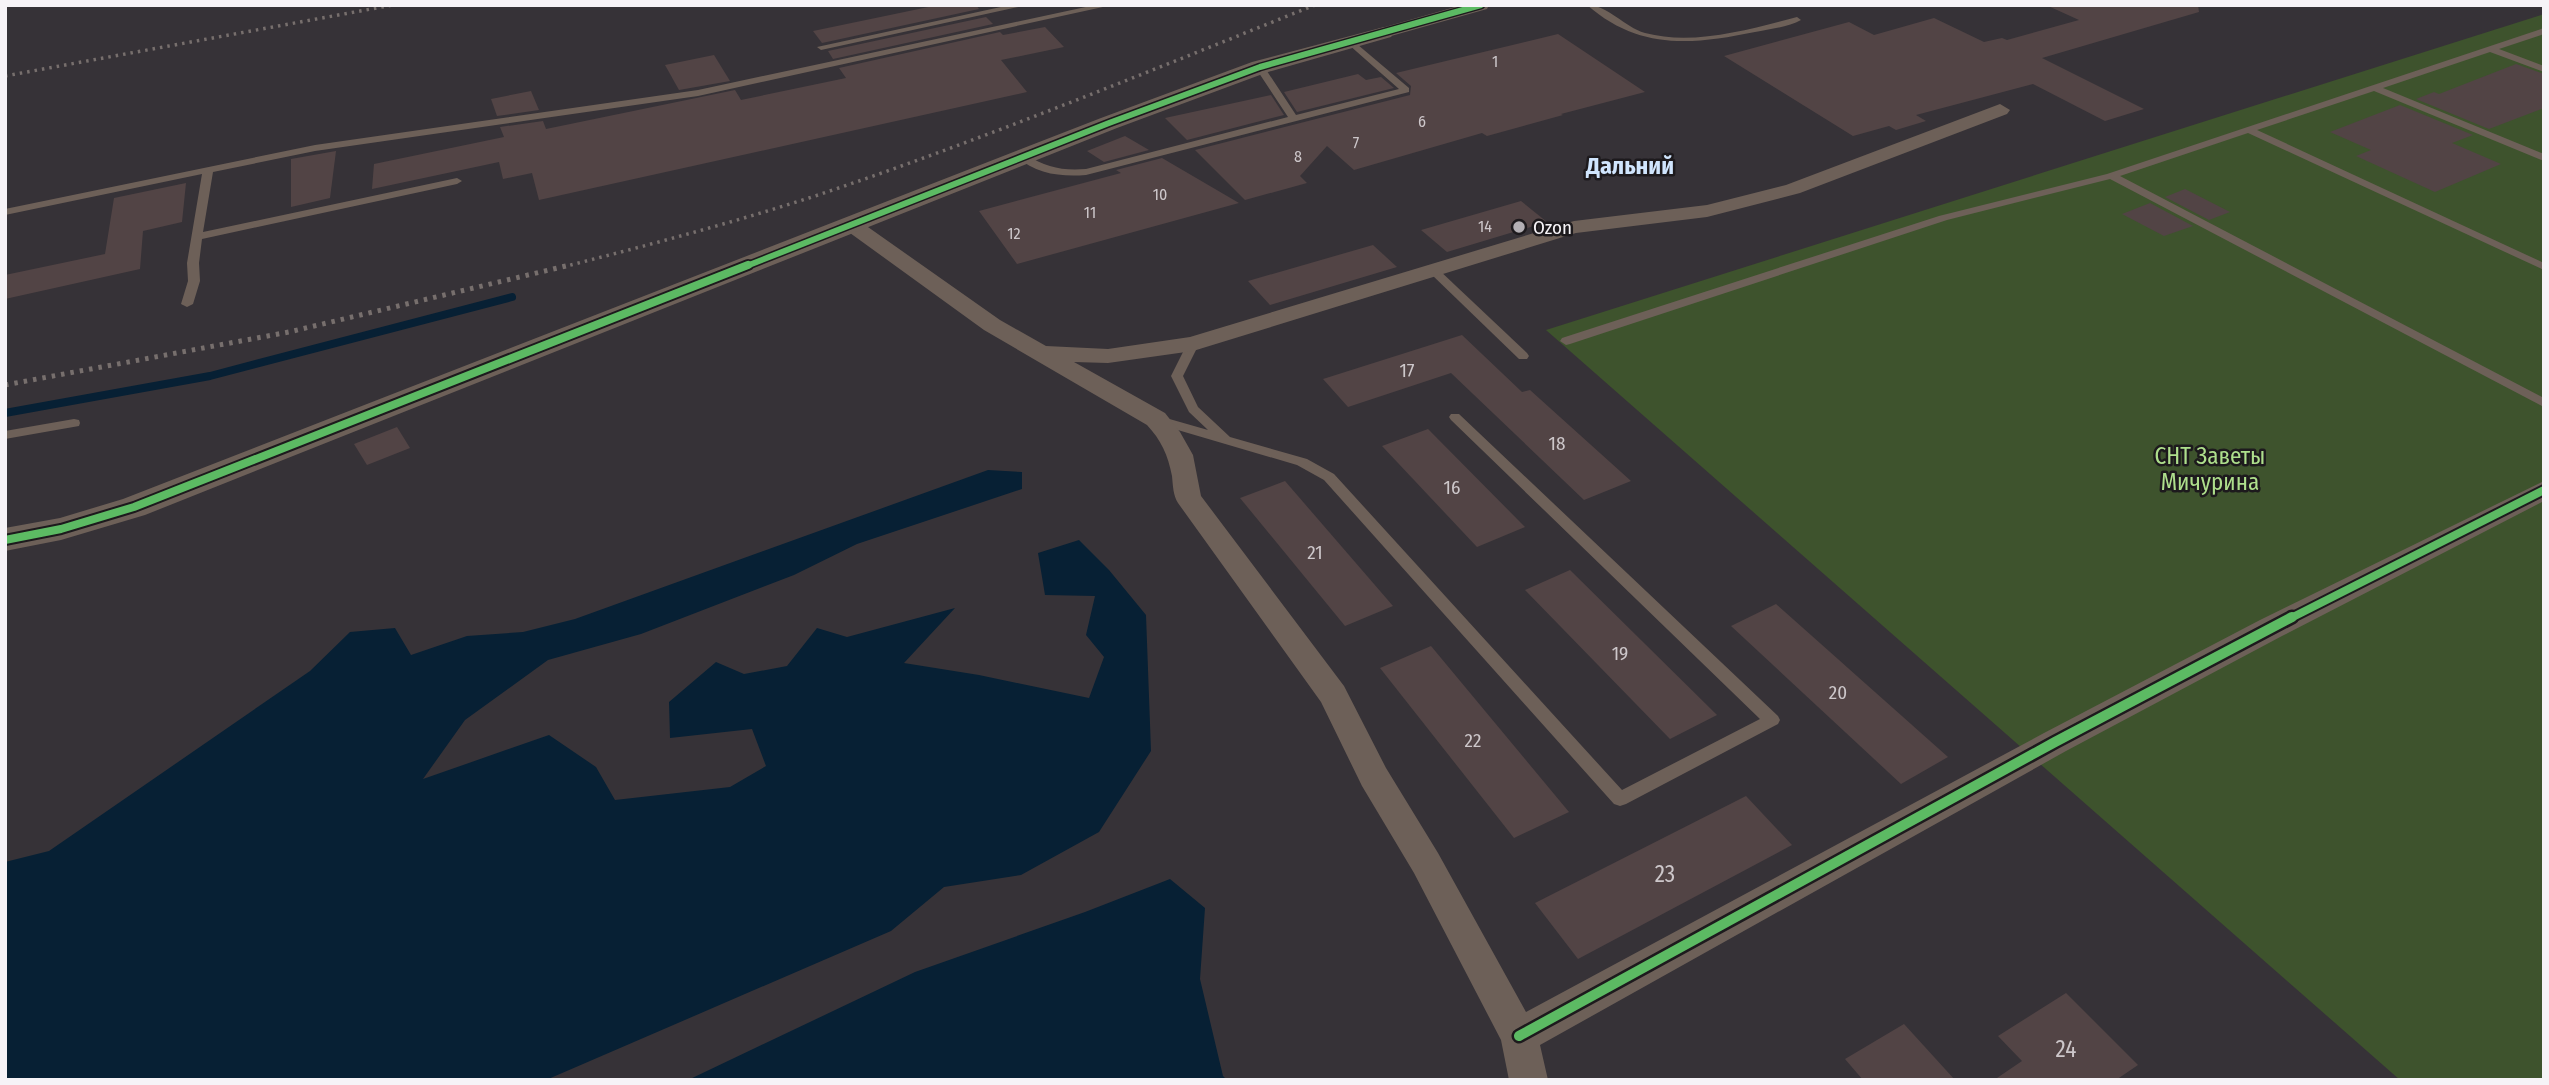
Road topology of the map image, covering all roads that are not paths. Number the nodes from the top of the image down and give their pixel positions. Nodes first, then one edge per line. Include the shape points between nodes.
1 (1023, 5) edge
2 (1108, 5) edge
3 (1481, 5) edge
4 (1591, 5) edge
5 (1797, 20) dead end
6 (2544, 31) edge
7 (1384, 33) joint
8 (1351, 42) junction
9 (821, 47) dead end
10 (2490, 49) junction
11 (1260, 67) junction
12 (2544, 69) edge
13 (2374, 88) junction
14 (2000, 110) dead end
15 (1294, 119) junction
16 (2249, 130) junction
17 (1022, 157) junction
18 (2544, 158) edge
19 (208, 170) junction
20 (2111, 176) junction
21 (457, 181) dead end
22 (5, 212) edge
23 (850, 225) junction
24 (197, 237) junction
25 (2544, 267) edge
26 (1434, 271) junction
27 (187, 304) dead end
28 (1566, 341) dead end
29 (1193, 344) junction
30 (1038, 352) junction
31 (1523, 356) dead end
32 (2544, 403) edge
33 (1455, 417) dead end
34 (1156, 419) junction
35 (74, 423) dead end
36 (5, 435) edge
37 (1226, 440) junction
38 (2544, 490) edge
39 (5, 540) edge
40 (1519, 1036) junction
41 (1529, 1080) edge

1 - 9 lane
2 - 19 lane via 698,93 352,142
3 - 7 street
4 - 5 lane via 1640,34 1658,38 1742,33
6 - 10 lane
7 - 8 street
8 - 11 street
8 - 15 lane via 1406,90
10 - 12 lane
10 - 13 lane
11 - 15 lane
11 - 17 street
13 - 16 lane
13 - 18 lane
14 - 26 street via 1793,188 1707,211 1574,227
15 - 17 lane via 1086,172 1047,172
16 - 20 lane
16 - 25 lane
17 - 23 street
19 - 22 lane
19 - 24 lane
20 - 28 lane via 1942,218
20 - 32 lane
21 - 24 lane
23 - 30 street
23 - 39 street via 134,507
24 - 27 lane via 194,281
26 - 29 street
26 - 31 lane
29 - 30 street via 1108,356
29 - 37 lane via 1177,376 1194,409
30 - 34 street
33 - 37 lane via 1772,720 1620,799 1329,477 1302,462
34 - 37 lane
34 - 40 street via 1172,436 1183,461 1188,497 1333,695
35 - 36 lane
38 - 40 street via 2091,723
40 - 41 street

